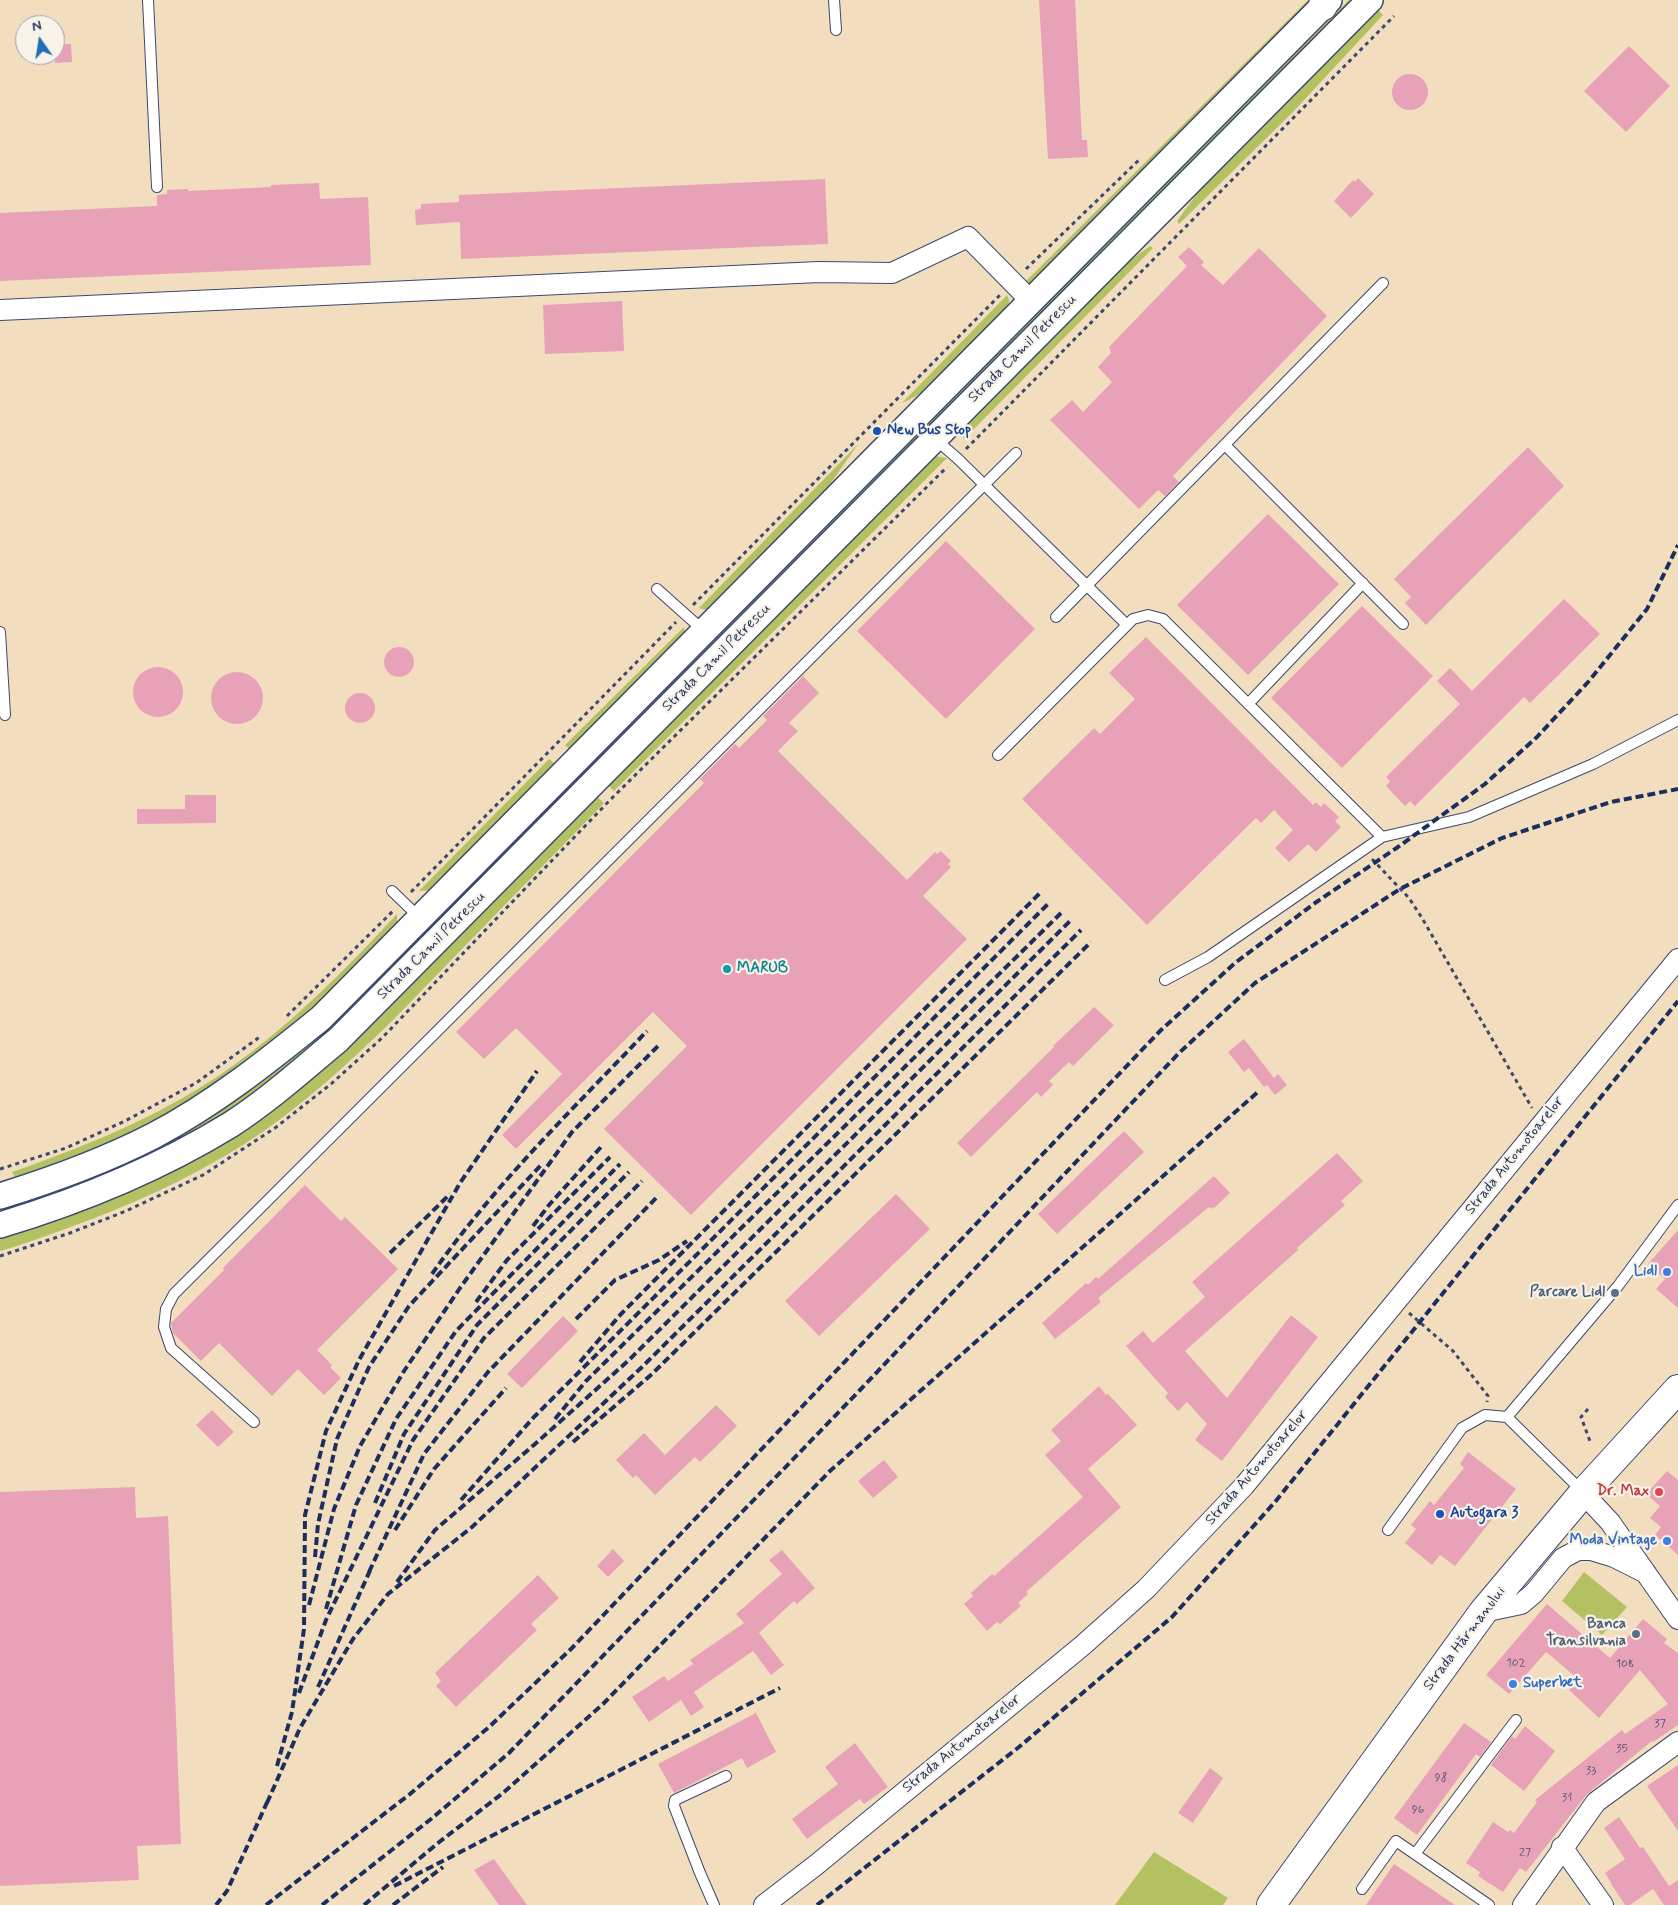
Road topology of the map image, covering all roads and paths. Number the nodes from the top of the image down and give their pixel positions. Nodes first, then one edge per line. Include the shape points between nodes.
1 (148, 0) edge
2 (834, 0) edge
3 (1370, 0) edge
4 (1325, 2) edge
5 (836, 30) dead end
6 (157, 187) dead end
7 (1383, 283) dead end
8 (1031, 301) junction
9 (0, 310) edge
10 (935, 439) junction
11 (1225, 445) junction
12 (1016, 453) dead end
13 (985, 485) junction
14 (1362, 583) junction
15 (1088, 586) junction
16 (658, 589) dead end
17 (1056, 617) dead end
18 (1403, 624) dead end
19 (1127, 625) junction
20 (705, 631) junction
21 (0, 632) edge
22 (1248, 704) junction
23 (6, 715) dead end
24 (1678, 720) edge
25 (998, 755) dead end
26 (1382, 837) junction
27 (1363, 850) junction
28 (392, 891) dead end
29 (421, 918) junction
30 (1678, 958) edge
31 (1165, 980) dead end
32 (1528, 1100) dead end
33 (0, 1196) edge
34 (1678, 1205) edge
35 (0, 1226) edge
36 (1395, 1302) junction
37 (1678, 1390) edge
38 (1588, 1409) dead end
39 (1485, 1415) junction
40 (1507, 1417) junction
41 (254, 1422) dead end
42 (1591, 1444) dead end
43 (1583, 1493) junction
44 (1388, 1530) dead end
45 (1646, 1573) junction
46 (1483, 1612) junction
47 (1678, 1619) edge
48 (1516, 1720) dead end
49 (1678, 1742) edge
50 (726, 1776) dead end
51 (1562, 1847) junction
52 (1414, 1854) junction
53 (1362, 1888) dead end
54 (714, 1905) edge
55 (764, 1905) edge
56 (1271, 1905) edge
57 (1489, 1905) edge
58 (1523, 1905) edge
59 (1602, 1905) edge

1 - 6 lane
2 - 5 lane
3 - 10 street, Strada Camil Petrescu
4 - 8 street, Strada Camil Petrescu
7 - 11 lane
8 - 9 street via 968,237 892,272 819,272
8 - 20 street, Strada Camil Petrescu
10 - 13 lane
10 - 35 street, Strada Camil Petrescu via 338,1040 284,1086 231,1124 171,1158 102,1190
11 - 14 lane
11 - 15 lane
12 - 13 lane
13 - 15 lane
13 - 41 lane via 174,1294 166,1309 164,1327 171,1348
14 - 18 lane
14 - 22 lane
15 - 17 lane
15 - 19 lane
16 - 20 lane
19 - 22 lane via 1133,619 1148,616 1163,619
19 - 25 lane
20 - 29 street, Strada Camil Petrescu
21 - 23 lane
22 - 26 lane
24 - 26 lane via 1593,764 1469,817
26 - 27 lane
27 - 31 lane via 1208,957
27 - 32 path via 1408,898 1422,918
28 - 29 lane
29 - 33 street, Strada Camil Petrescu via 322,1018 215,1099 154,1135 98,1161
30 - 36 street, Strada Automotoarelor
34 - 40 lane via 1618,1286
36 - 39 path via 1453,1351 1488,1396
36 - 55 street, Strada Automotoarelor via 1244,1486 1146,1589 1075,1652
37 - 43 main road, Strada Hărmanului
38 - 42 path via 1581,1417
39 - 40 lane
39 - 44 lane via 1462,1428
40 - 43 lane
43 - 45 street via 1610,1522
43 - 46 main road, Strada Hărmanului
45 - 46 street via 1606,1555 1578,1550 1564,1558 1521,1604
45 - 47 street
46 - 56 main road, Strada Hărmanului
48 - 52 lane
49 - 51 street via 1596,1802
50 - 54 lane via 675,1800 674,1806
51 - 58 street
51 - 59 street
52 - 53 lane via 1396,1841
52 - 57 lane

